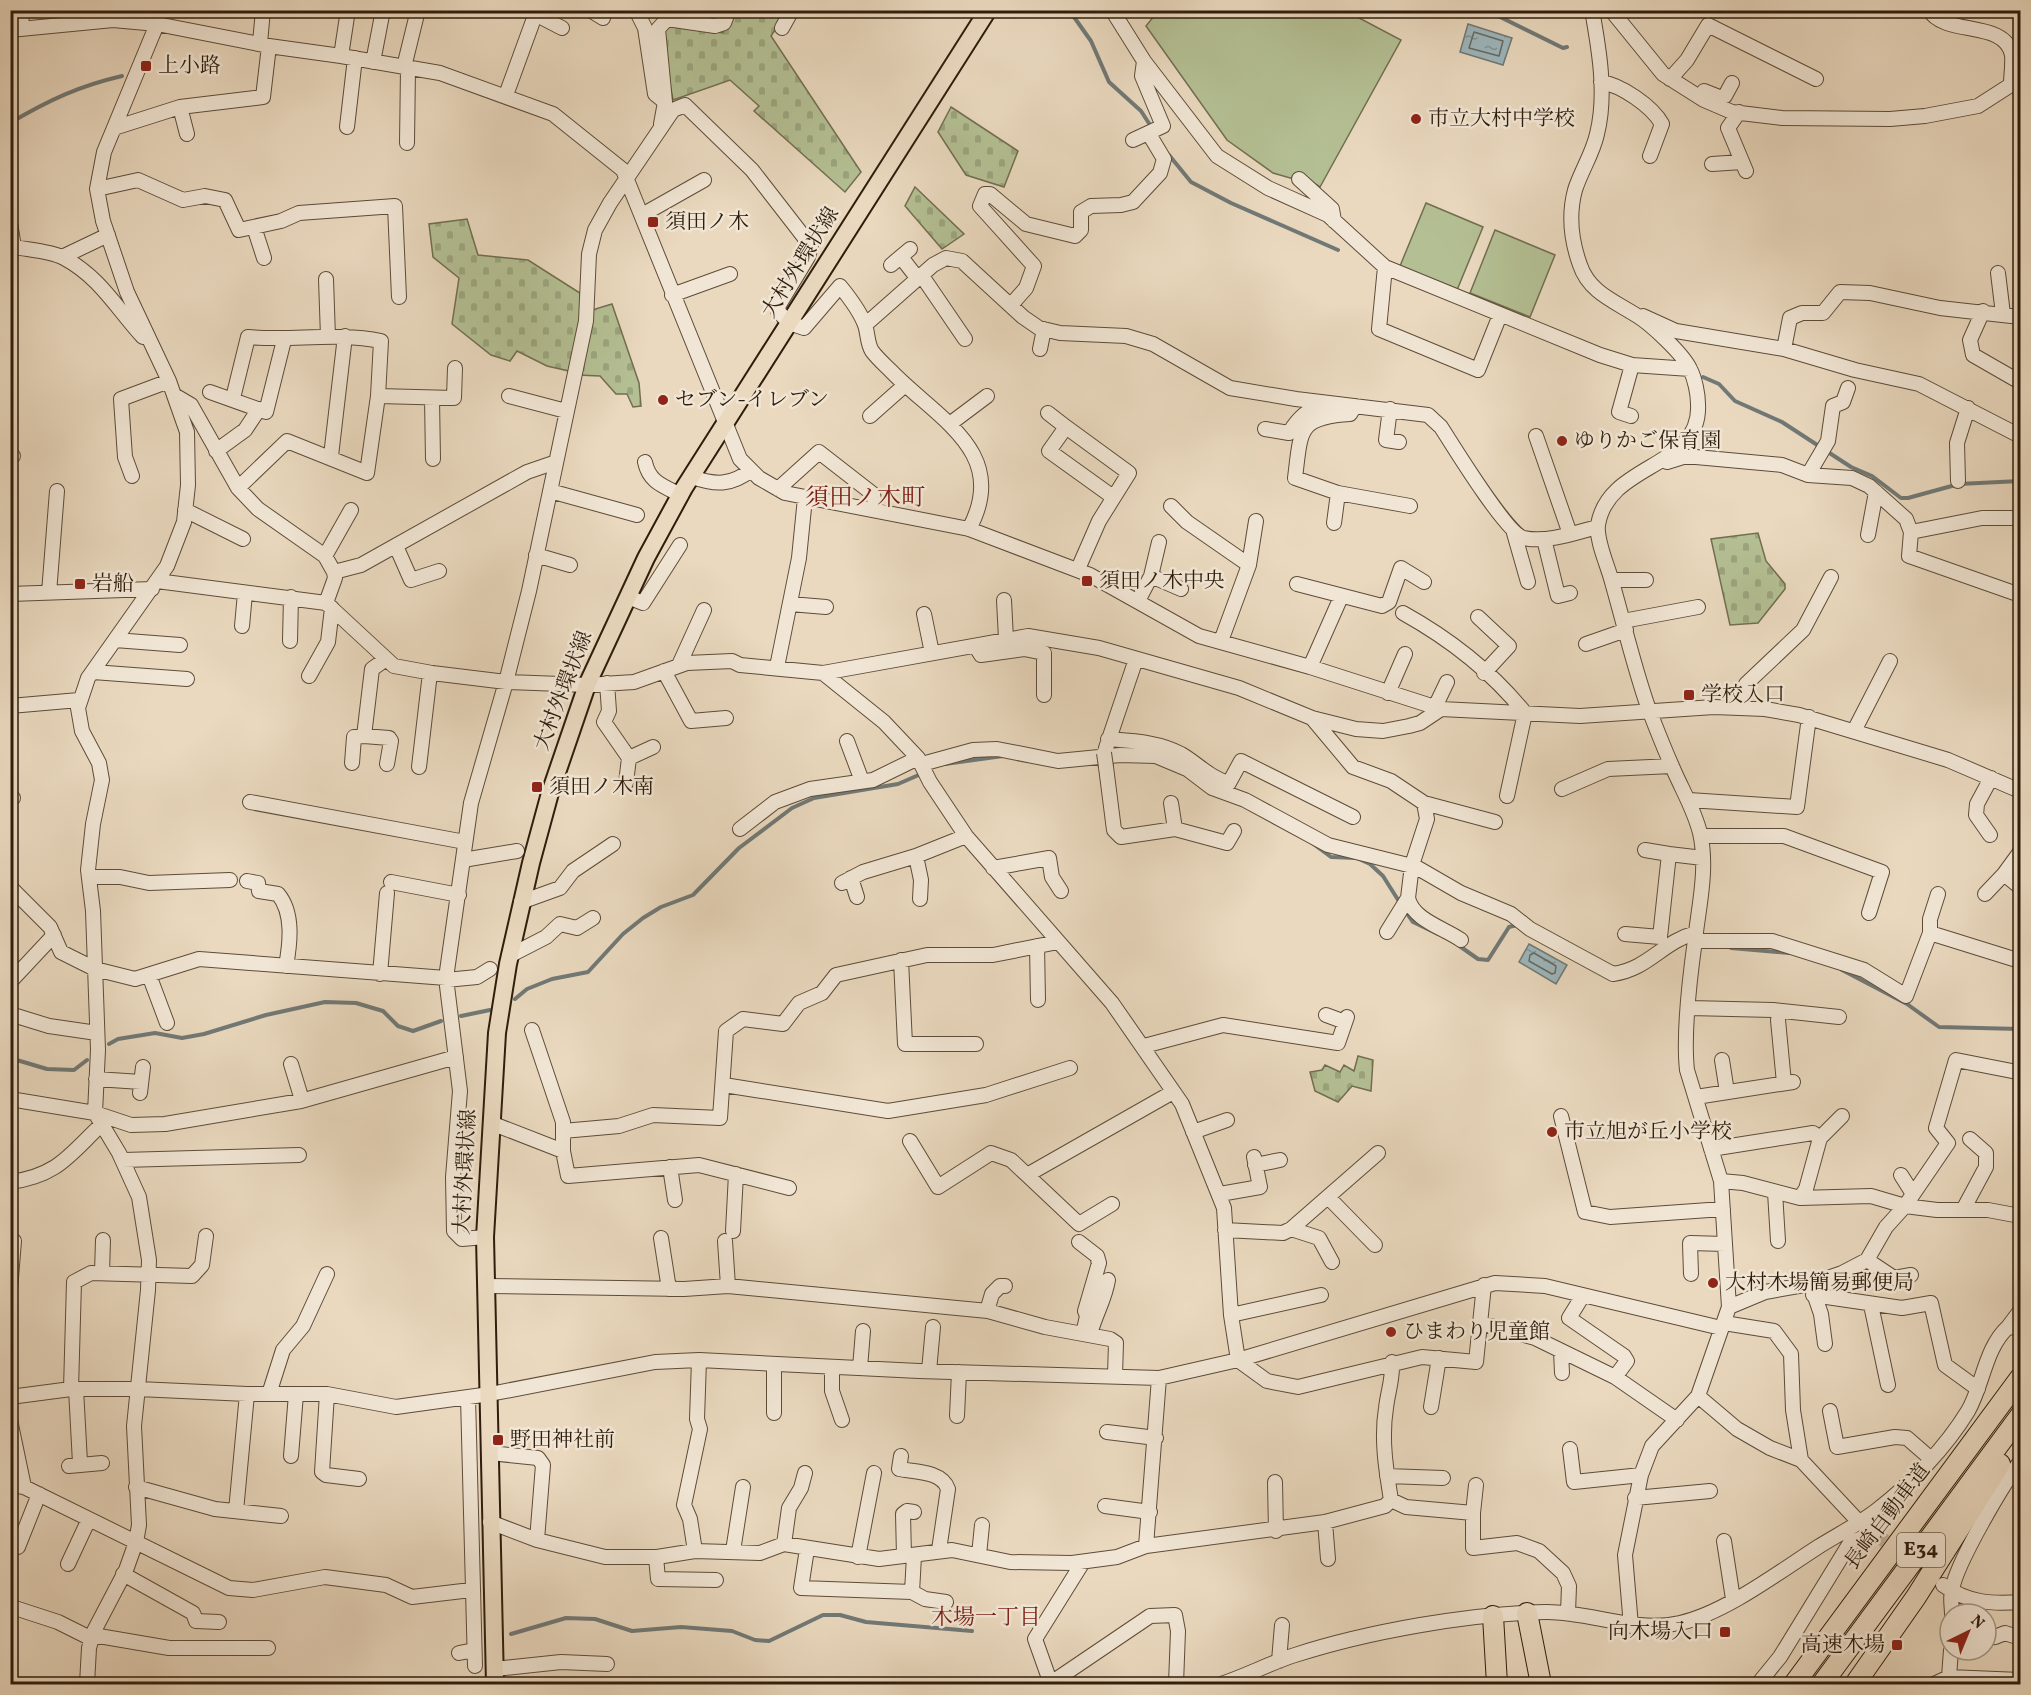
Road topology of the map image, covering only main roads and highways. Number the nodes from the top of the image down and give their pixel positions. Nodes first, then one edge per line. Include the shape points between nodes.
1 (988, 10) edge
2 (2020, 1378) edge
3 (2020, 1416) edge
4 (2020, 1432) edge
5 (1935, 1494) junction
6 (1527, 1613) road end
7 (1493, 1616) road end
8 (495, 1677) edge
9 (1497, 1684) edge
10 (1541, 1684) edge
11 (1780, 1684) edge
12 (1794, 1684) edge
13 (1822, 1684) edge
14 (1855, 1684) edge

1 - 8 main road, 大村外環状線 via 681,495 587,685 553,783 509,956 497,1033 491,1123 485,1237
2 - 5 highway, 長崎自動車道 / E34
3 - 13 highway, E34
4 - 14 highway via 1916,1597
5 - 11 highway via 1905,1526
5 - 12 highway, 長崎自動車道 / E34
6 - 10 highway
7 - 9 highway

